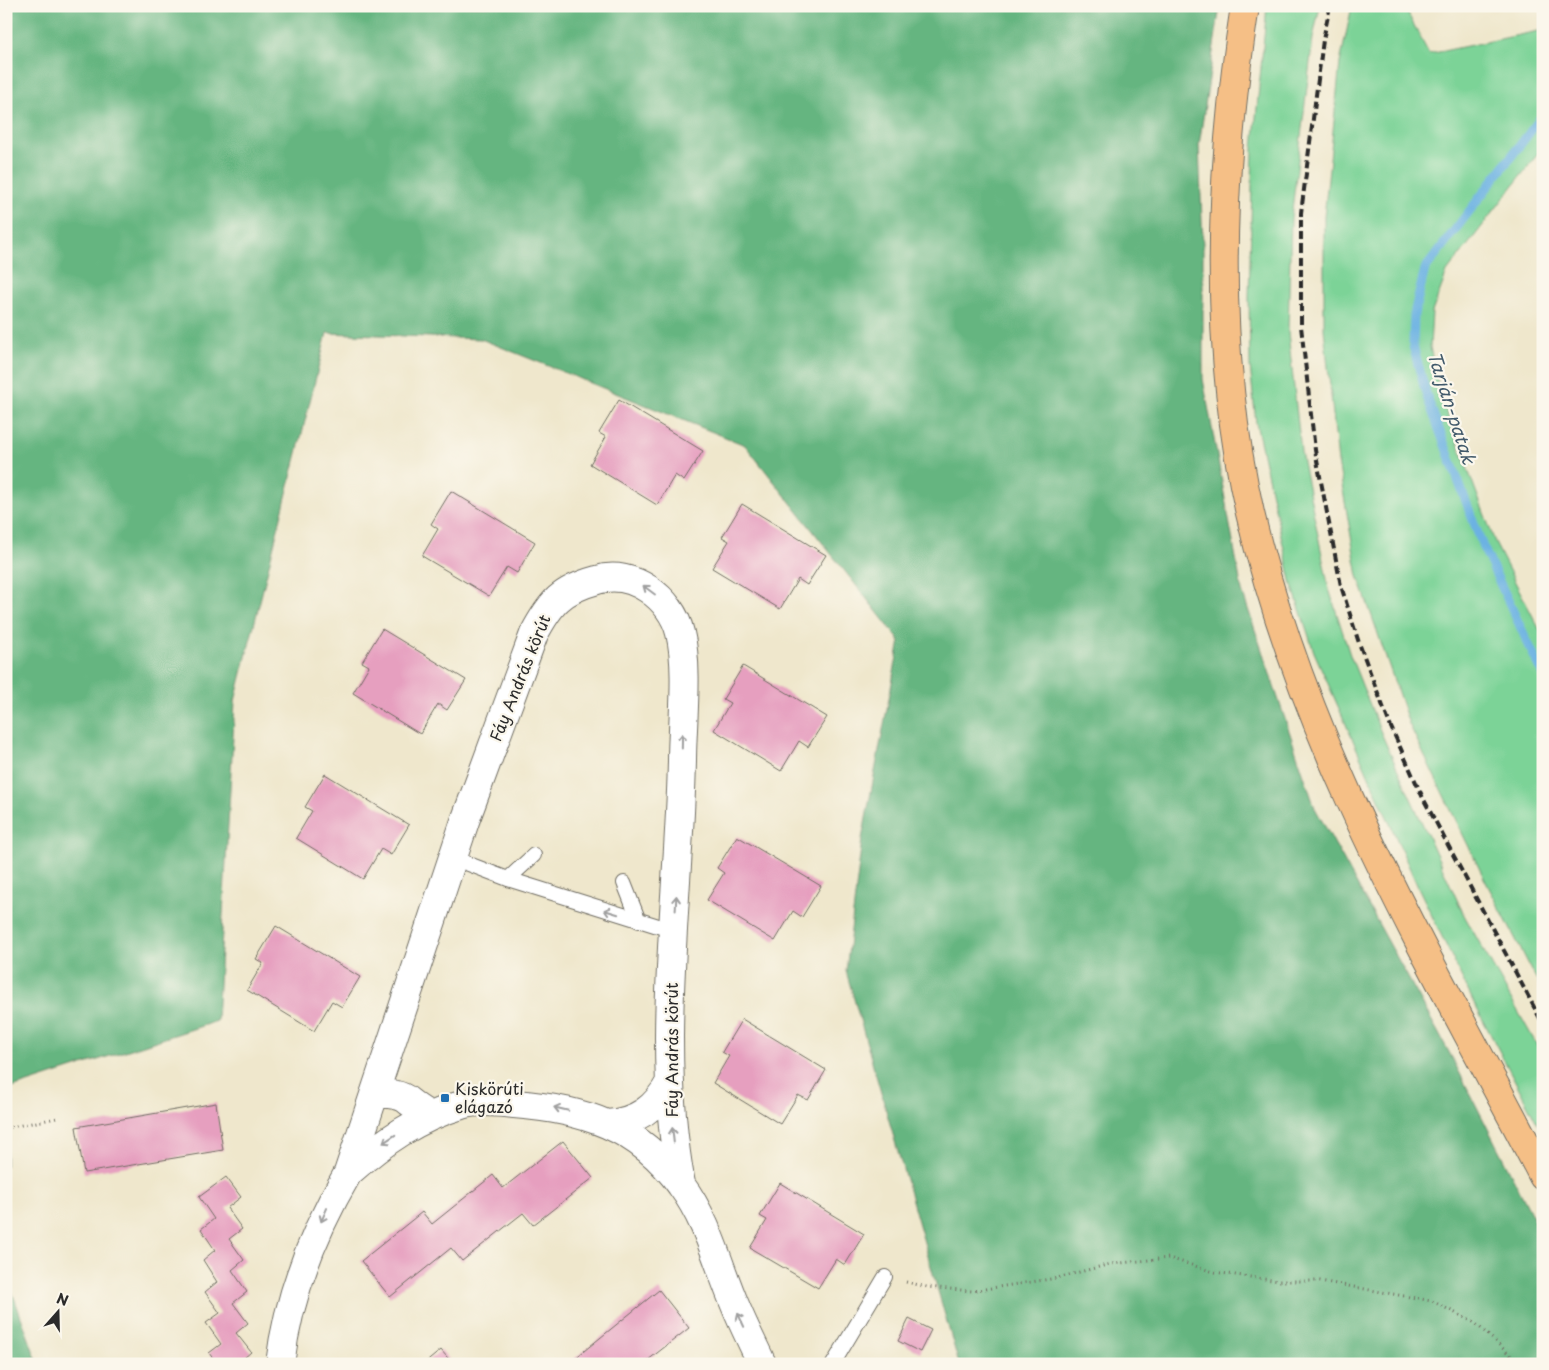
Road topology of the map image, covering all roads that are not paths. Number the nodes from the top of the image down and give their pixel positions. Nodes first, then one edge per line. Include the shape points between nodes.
1 (1245, 6) edge
2 (534, 855) dead end
3 (452, 858) junction
4 (508, 880) junction
5 (624, 883) dead end
6 (639, 921) junction
7 (674, 931) junction
8 (670, 1082) junction
9 (375, 1093) junction
10 (432, 1116) junction
11 (608, 1124) junction
12 (348, 1173) junction
13 (1543, 1176) edge
14 (681, 1184) junction
15 (886, 1277) road end
16 (280, 1364) edge
17 (762, 1364) edge
18 (833, 1364) edge

1 - 13 main road via 1228,142 1224,293 1233,418 1250,512 1290,652 1321,734 1394,889
2 - 4 lane
3 - 4 lane
7 -> 3 street, Fáy András körút via 681,781 683,660 680,634 665,604 640,584 626,579 612,577 581,585 566,592 548,608 516,679
3 - 9 street, Fáy András körút
6 -> 4 lane
5 - 6 lane
6 - 7 lane
7 - 8 street, Fáy András körút
8 - 11 street via 647,1111 622,1123
14 -> 8 street, Fáy András körút via 675,1154
9 - 10 street via 407,1099 420,1111
9 - 12 street, Fáy András körút
11 -> 10 street, Fáy András körút via 594,1117 550,1106 502,1103 463,1104
10 -> 12 street, Fáy András körút via 417,1121 378,1147
11 - 14 street, Fáy András körút via 632,1136
12 -> 16 street, Fáy András körút via 312,1242 284,1337
17 -> 14 street, Fáy András körút via 735,1307 701,1215
15 - 18 lane

